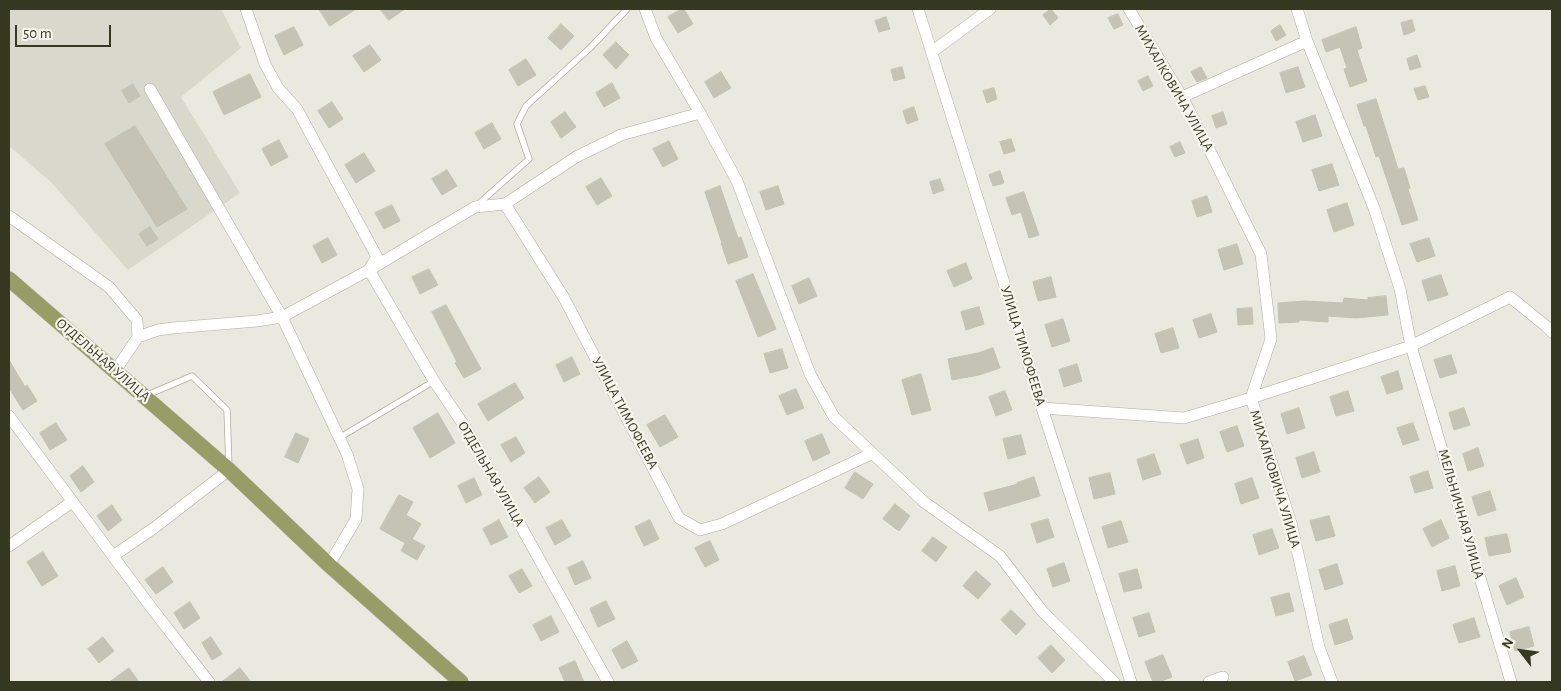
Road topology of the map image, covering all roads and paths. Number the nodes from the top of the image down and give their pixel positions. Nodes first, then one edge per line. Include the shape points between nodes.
1 (246, 9) edge
2 (627, 9) edge
3 (645, 9) edge
4 (918, 9) edge
5 (990, 9) edge
6 (1129, 9) edge
7 (1297, 9) edge
8 (1306, 41) junction
9 (933, 51) junction
10 (150, 89) dead end
11 (1182, 97) junction
12 (700, 114) junction
13 (505, 204) junction
14 (475, 207) junction
15 (9, 216) edge
16 (369, 270) junction
17 (9, 279) edge
18 (282, 317) junction
19 (1552, 332) edge
20 (138, 337) junction
21 (1411, 346) junction
22 (115, 371) junction
23 (434, 381) junction
24 (145, 397) junction
25 (1251, 398) junction
26 (1042, 408) junction
27 (9, 416) edge
28 (339, 438) junction
29 (871, 454) junction
30 (229, 470) junction
31 (72, 502) junction
32 (9, 546) edge
33 (113, 556) junction
34 (328, 564) junction
35 (1223, 677) dead end
36 (209, 682) edge
37 (461, 682) edge
38 (608, 682) edge
39 (1114, 682) edge
40 (1131, 682) edge
41 (1209, 682) edge
42 (1332, 682) edge
43 (1511, 682) edge

1 - 16 street via 265,64 278,88 297,109 377,257
2 - 14 lane via 526,106 517,124 529,159
3 - 12 street via 656,38
4 - 9 street, УЛИЦА ТИМОФЕЕВА
5 - 9 street
6 - 11 street, МИХАЛКОВИЧА УЛИЦА
7 - 8 street, МЕЛЬНИЧНАЯ УЛИЦА
8 - 11 street
8 - 21 street, МЕЛЬНИЧНАЯ УЛИЦА via 1374,208 1400,289
9 - 26 street, УЛИЦА ТИМОФЕЕВА
10 - 18 street
11 - 25 street, МИХАЛКОВИЧА УЛИЦА via 1261,254 1271,338
12 - 13 street via 621,135 576,157
12 - 29 street via 737,181 810,374 834,417
13 - 14 street
13 - 29 street, УЛИЦА ТИМОФЕЕВА via 564,298 679,518 700,530 722,524
14 - 16 street
15 - 20 street via 109,287 137,320
16 - 18 street
16 - 23 street, ОТДЕЛЬНАЯ УЛИЦА
17 - 22 main road, ОТДЕЛЬНАЯ УЛИЦА
18 - 20 street via 158,330
18 - 28 street
19 - 21 street via 1510,298
20 - 22 street
21 - 25 street
21 - 43 street, МЕЛЬНИЧНАЯ УЛИЦА
22 - 24 main road, ОТДЕЛЬНАЯ УЛИЦА
23 - 28 lane
23 - 38 street, ОТДЕЛЬНАЯ УЛИЦА via 467,430
24 - 30 main road, ОТДЕЛЬНАЯ УЛИЦА
24 - 30 lane via 192,376 227,410
25 - 26 street via 1184,418
25 - 42 street, МИХАЛКОВИЧА УЛИЦА via 1291,523 1319,647
26 - 40 street, УЛИЦА ТИМОФЕЕВА
27 - 31 street
28 - 34 street via 358,489 356,519
29 - 39 street via 924,502 1000,556 1042,611
30 - 33 street
30 - 34 main road, ОТДЕЛЬНАЯ УЛИЦА
31 - 32 street
31 - 33 street
33 - 36 street
34 - 37 main road, ОТДЕЛЬНАЯ УЛИЦА
35 - 41 street

